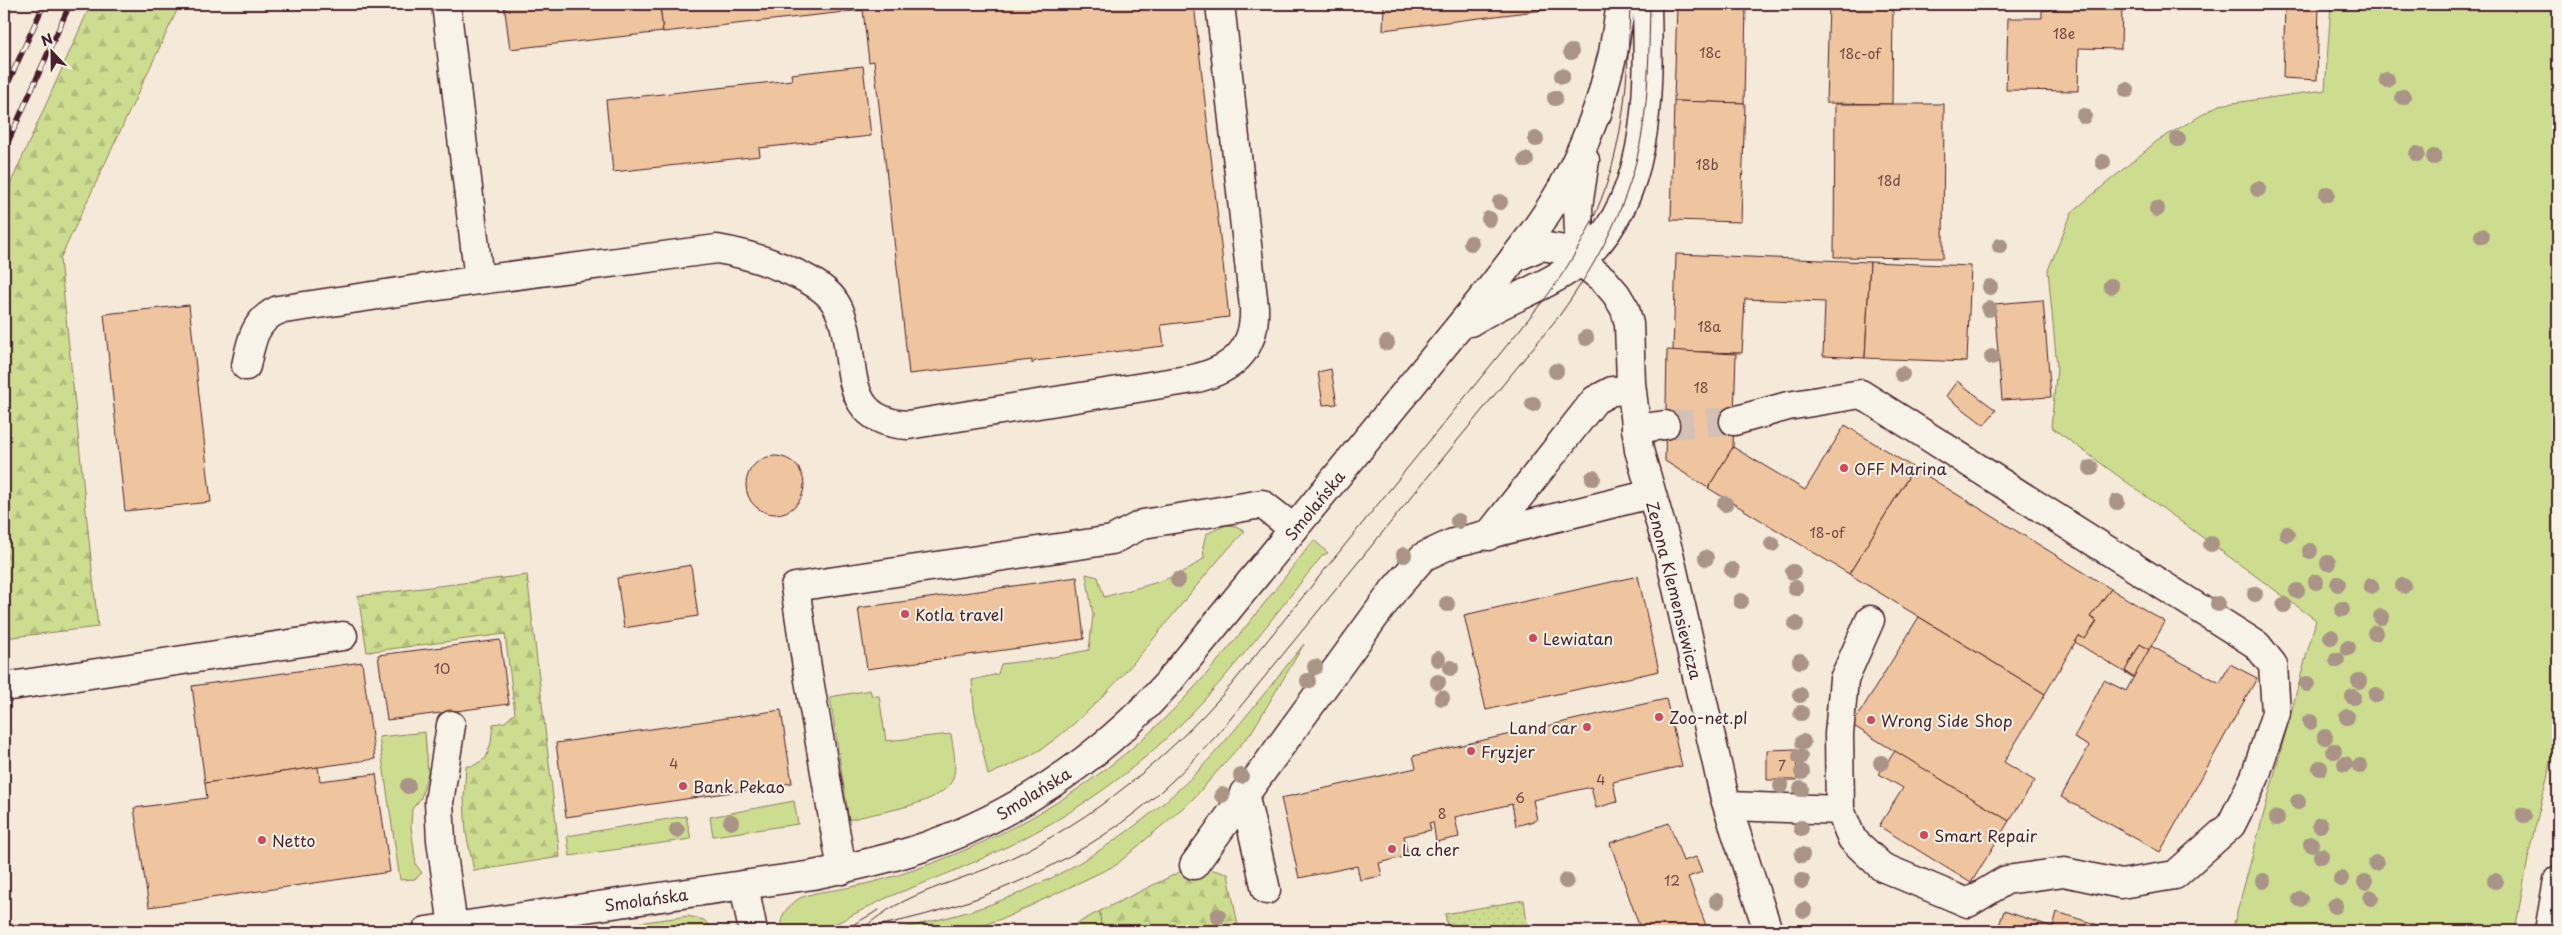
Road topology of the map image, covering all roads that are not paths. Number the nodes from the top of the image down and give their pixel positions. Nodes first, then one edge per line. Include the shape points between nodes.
1 (446, 4) edge
2 (1220, 4) edge
3 (1621, 4) edge
4 (1647, 4) edge
5 (1602, 96) junction
6 (1513, 259) junction
7 (1580, 260) junction
8 (479, 280) junction
9 (1454, 332) junction
10 (246, 366) dead end
11 (1631, 390) junction
12 (1734, 421) tunnel mouth
13 (1665, 425) tunnel mouth
14 (1636, 429) junction
15 (1651, 494) junction
16 (1294, 529) junction
17 (1488, 536) junction
18 (1870, 620) dead end
19 (344, 636) dead end
20 (4, 687) edge
21 (451, 725) dead end
22 (1244, 794) junction
23 (1728, 806) junction
24 (1840, 810) junction
25 (1194, 865) dead end
26 (842, 870) junction
27 (2558, 880) edge
28 (1266, 890) dead end
29 (745, 895) junction
30 (454, 927) junction
31 (426, 931) edge
32 (743, 931) edge
33 (753, 931) edge
34 (1768, 931) edge
35 (2549, 931) edge

1 - 8 street
2 - 8 street via 1254,318 1243,352 1225,369 1210,375 908,425 895,424 869,411 855,390 844,323 836,303 819,285 788,270 717,249
3 - 5 street
4 - 7 street via 1647,96 1634,171 1610,224
5 - 6 street, Smolańska via 1584,146 1562,188
5 - 7 street via 1581,176 1578,207
6 - 7 street, Zenona Klemensiewicza via 1535,248 1549,246 1566,250
6 - 9 street, Smolańska
7 - 9 street via 1552,280 1493,308
7 - 11 street, Zenona Klemensiewicza via 1612,288 1625,309 1629,324
8 - 10 street via 278,310 260,322 253,335
9 - 16 street, Smolańska
11 - 14 street, Zenona Klemensiewicza
11 - 17 street via 1612,391 1595,400
12 - 24 street via 1788,406 1861,394 2257,645 2273,665 2276,713 2255,777 2231,825 2175,875 2122,884 2064,872 2006,880 1968,903 1882,867 1852,839
13 - 14 street
14 - 15 street, Zenona Klemensiewicza
15 - 17 street
15 - 23 street, Zenona Klemensiewicza via 1670,553
16 - 26 street, Smolańska via 1155,697 1086,759 993,818 920,848
16 - 26 street via 1262,504 1143,524 1112,540 795,587
17 - 22 street via 1443,546 1414,566
18 - 24 street via 1844,679 1839,734
19 - 20 street
21 - 30 street via 439,802 441,840
22 - 25 street
22 - 28 street
23 - 24 street
23 - 34 street, Zenona Klemensiewicza
26 - 29 street, Smolańska
27 - 35 street
29 - 30 street, Smolańska
29 - 32 street
29 - 33 street
30 - 31 street, Smolańska

